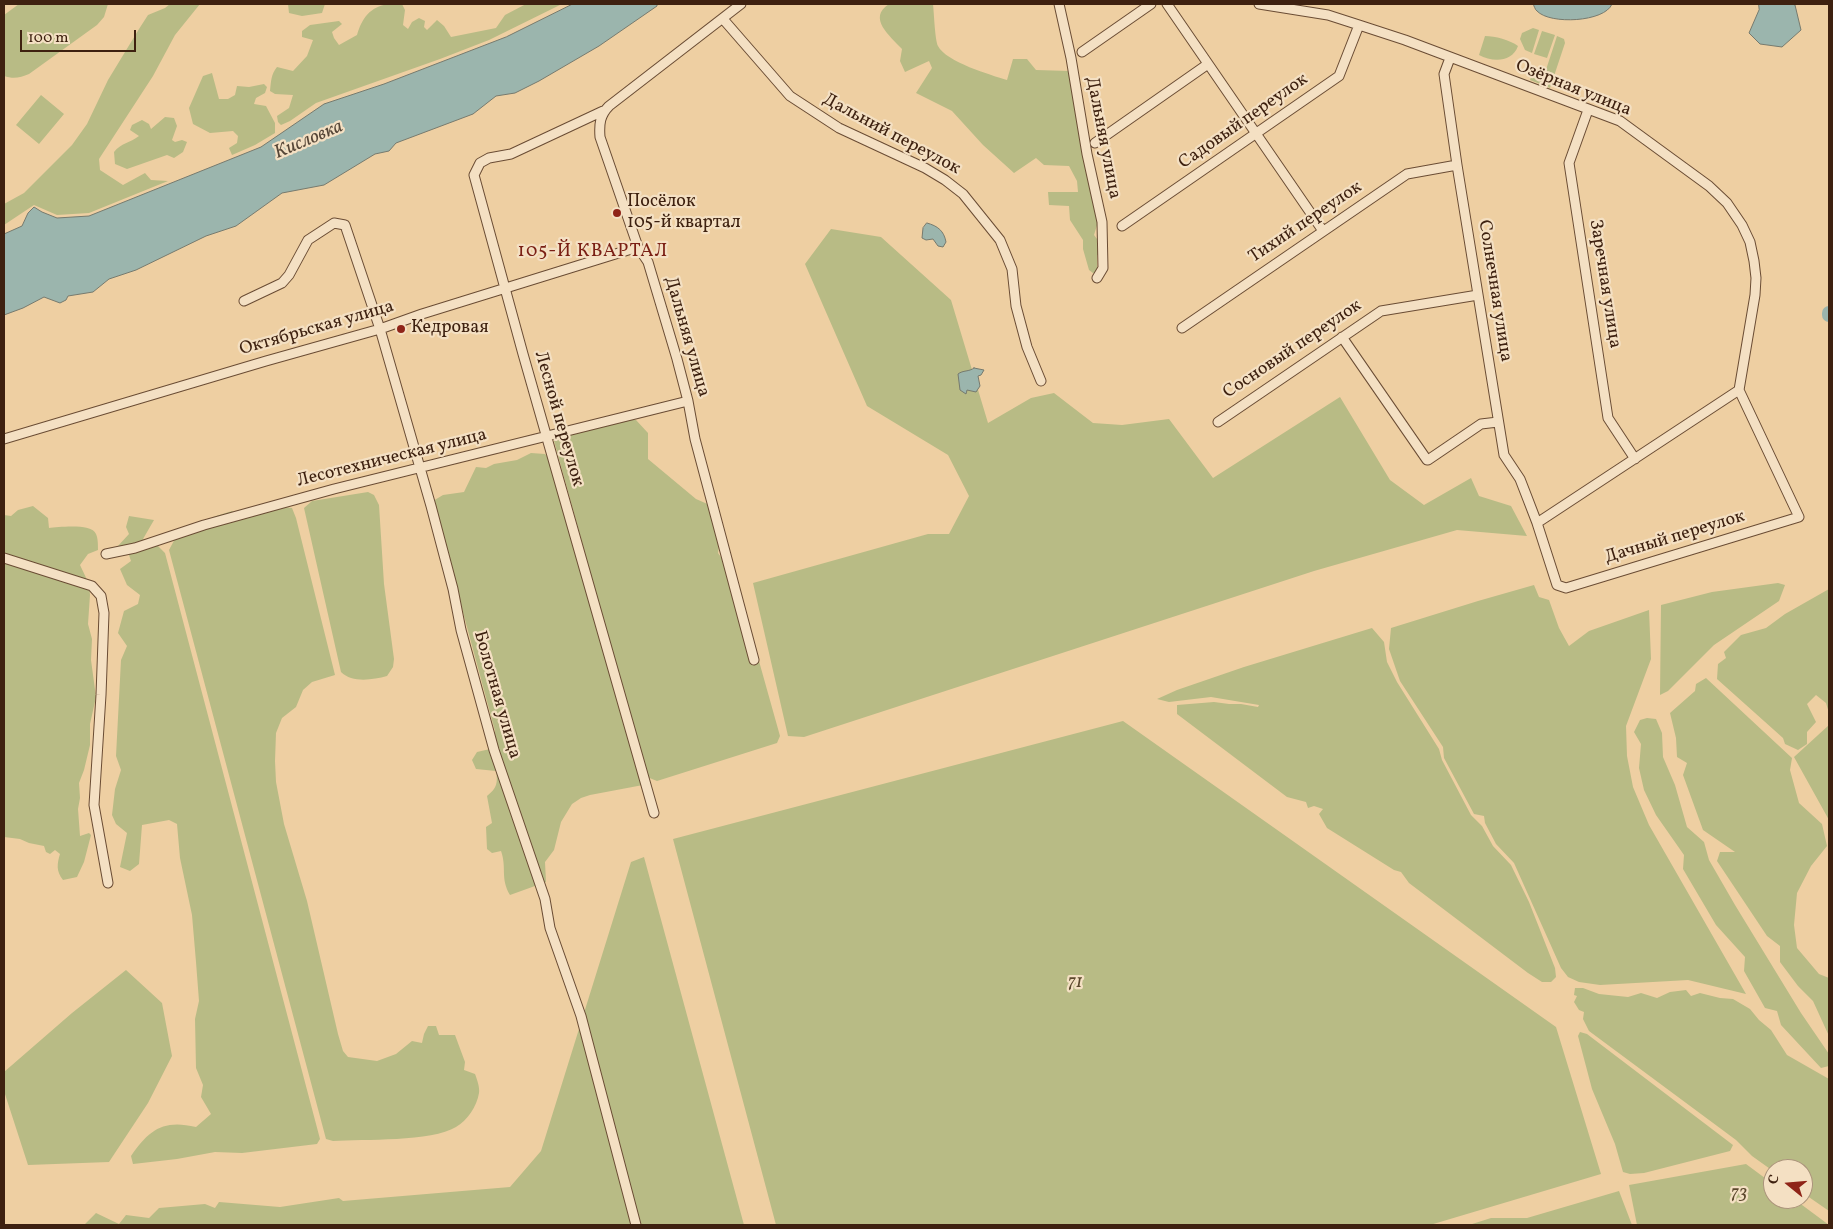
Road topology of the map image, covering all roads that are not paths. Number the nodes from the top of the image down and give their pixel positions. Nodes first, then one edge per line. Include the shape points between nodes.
1 (741, 4) edge
2 (1059, 4) edge
3 (1151, 4) edge
4 (1167, 4) edge
5 (1259, 4) edge
6 (723, 19) junction
7 (1359, 25) junction
8 (1082, 52) dead end
9 (1450, 58) junction
10 (1208, 64) junction
11 (1588, 110) junction
12 (603, 111) junction
13 (1256, 133) junction
14 (1095, 143) dead end
15 (1457, 165) junction
16 (1122, 226) dead end
17 (1323, 231) junction
18 (638, 247) junction
19 (1096, 278) dead end
20 (505, 288) junction
21 (1478, 296) junction
22 (244, 302) dead end
23 (1182, 328) dead end
24 (380, 330) junction
25 (1342, 338) junction
26 (1041, 381) dead end
27 (1739, 390) junction
28 (688, 400) junction
29 (1218, 422) dead end
30 (1498, 422) junction
31 (546, 437) junction
32 (4, 439) edge
33 (1635, 459) junction
34 (420, 468) junction
35 (1537, 523) junction
36 (106, 554) dead end
37 (4, 558) edge
38 (1561, 588) joint
39 (754, 660) dead end
40 (654, 813) dead end
41 (108, 883) dead end
42 (636, 1225) edge

1 - 6 street
2 - 19 street, Дальняя улица via 1102,222 1103,268
3 - 8 street
4 - 10 street
5 - 7 street, Озёрная улица
6 - 12 street
6 - 26 street, Дальний переулок via 790,96 839,128 925,168 963,194 1000,240 1012,269 1016,306 1025,339
7 - 9 street, Озёрная улица
7 - 13 street, Садовый переулок via 1340,76
9 - 11 street, Озёрная улица
9 - 15 street, Солнечная улица via 1444,74
10 - 13 street
10 - 14 street
11 - 27 street, Озёрная улица via 1620,121 1709,186 1727,203 1742,225 1750,242 1756,278
11 - 33 street, Заречная улица via 1569,163 1608,418
12 - 18 street, Дальняя улица via 600,137
12 - 20 street, Лесной переулок via 511,154 489,158 476,170 474,175
13 - 16 street, Садовый переулок
13 - 17 street
15 - 17 street, Тихий переулок via 1407,174
15 - 21 street, Солнечная улица
17 - 23 street, Тихий переулок
18 - 20 street, Октябрьская улица
18 - 28 street, Дальняя улица via 648,262
20 - 24 street, Октябрьская улица
20 - 31 street, Лесной переулок
21 - 25 street, Сосновый переулок via 1381,311
21 - 30 street, Солнечная улица
22 - 24 street, Болотная улица via 282,284 308,240 334,223 340,223 345,225
24 - 32 street, Октябрьская улица
24 - 34 street, Болотная улица
25 - 29 street, Сосновый переулок
25 - 30 street via 1427,460 1481,424
27 - 33 street
27 - 38 street, Дачный переулок via 1799,517
28 - 31 street, Лесотехническая улица
28 - 39 street, Дальняя улица via 695,439
30 - 35 street, Солнечная улица via 1504,455 1520,479
31 - 34 street, Лесотехническая улица
31 - 40 street, Лесной переулок
33 - 35 street
34 - 36 street, Лесотехническая улица
34 - 42 street, Болотная улица via 494,750 581,1016
35 - 38 street, Солнечная улица via 1557,586
37 - 41 street via 92,586 101,596 103,657 94,805

